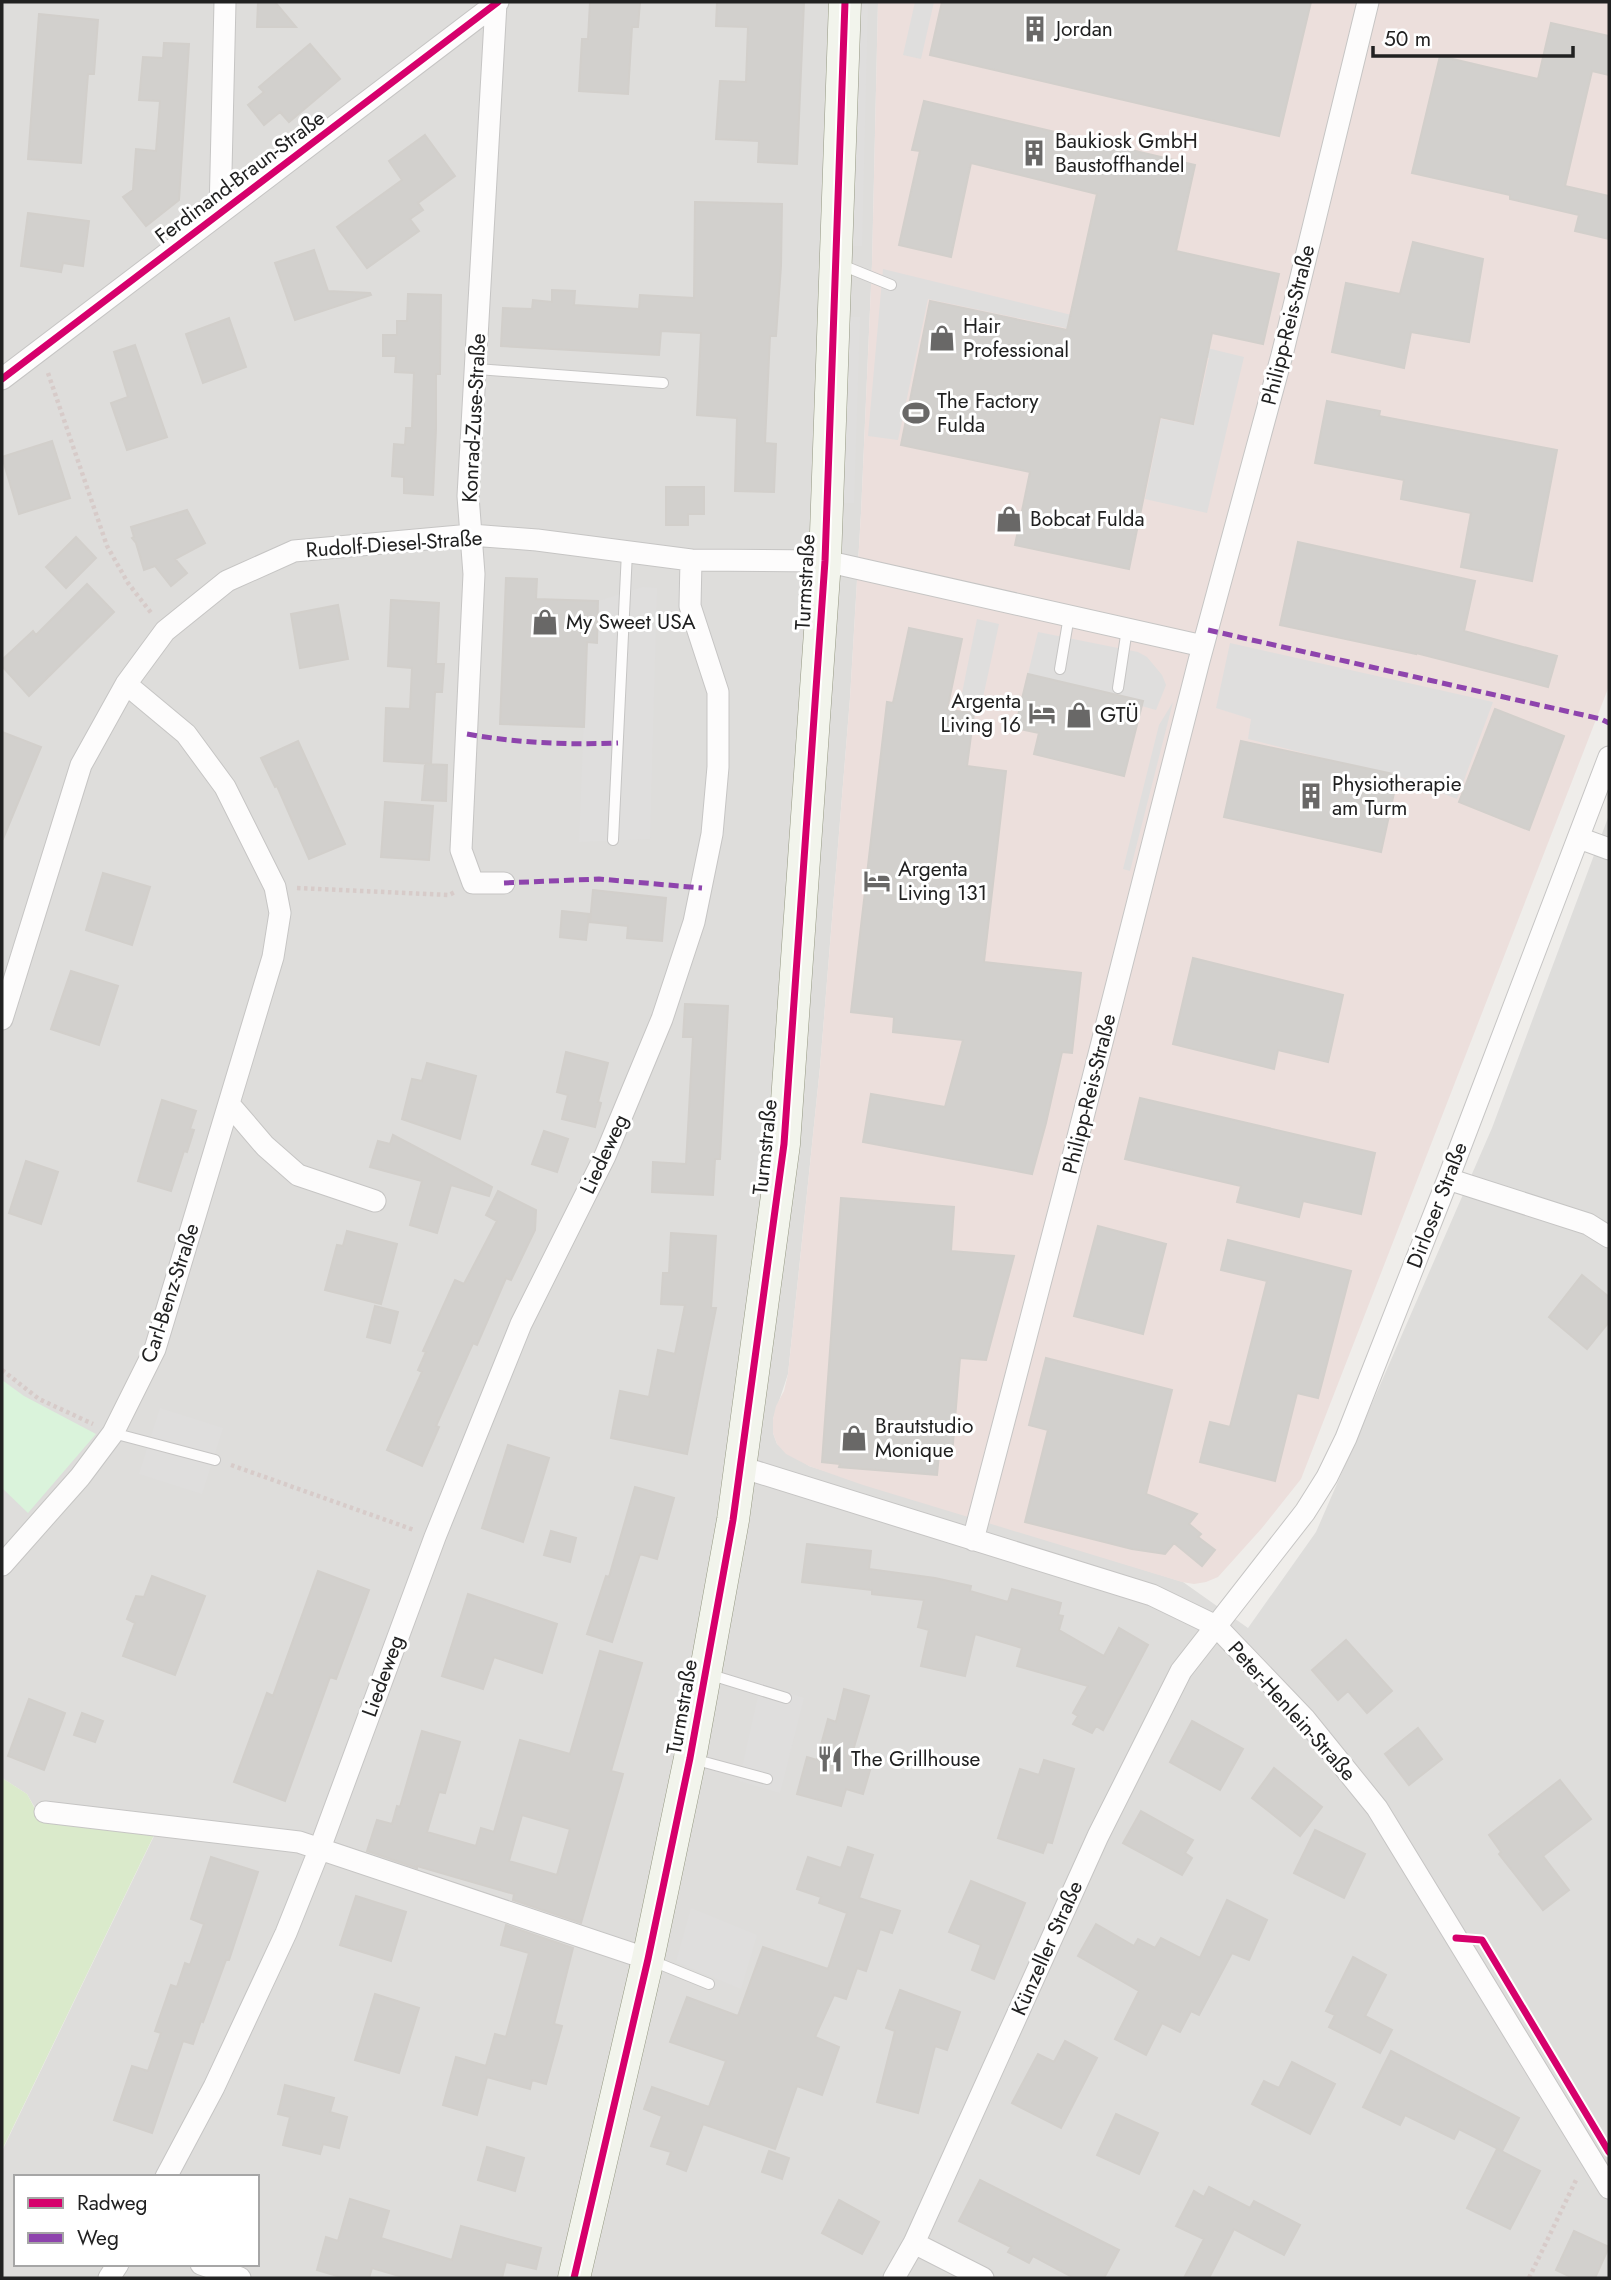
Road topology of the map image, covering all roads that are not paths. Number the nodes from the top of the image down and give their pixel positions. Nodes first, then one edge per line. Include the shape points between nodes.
1 (225, 2) edge
2 (845, 2) edge
3 (1368, 2) edge
4 (497, 3) edge
5 (220, 213) junction
6 (836, 263) junction
7 (891, 285) dead end
8 (477, 369) junction
9 (2, 379) edge
10 (663, 383) dead end
11 (471, 535) junction
12 (627, 551) junction
13 (691, 560) junction
14 (825, 561) junction
15 (1069, 616) junction
16 (1128, 629) junction
17 (1203, 646) junction
18 (1060, 669) dead end
19 (125, 684) junction
20 (1118, 688) dead end
21 (1609, 757) edge
22 (1579, 838) junction
23 (613, 840) dead end
24 (1609, 849) edge
25 (504, 883) dead end
26 (2, 1019) edge
27 (229, 1104) junction
28 (1448, 1179) junction
29 (375, 1201) dead end
30 (1609, 1237) edge
31 (113, 1433) junction
32 (215, 1460) road end
33 (741, 1467) junction
34 (973, 1541) junction
35 (2, 1564) edge
36 (1216, 1626) junction
37 (706, 1674) junction
38 (786, 1698) dead end
39 (690, 1758) junction
40 (767, 1779) dead end
41 (45, 1812) dead end
42 (320, 1848) junction
43 (649, 1959) junction
44 (709, 1984) dead end
45 (167, 2175) edge
46 (1609, 2189) edge
47 (914, 2243) junction
48 (207, 2266) edge
49 (240, 2278) edge
50 (574, 2278) edge
51 (894, 2278) edge
52 (983, 2278) edge

1 - 5 street
2 - 6 main road, Turmstraße
3 - 17 street, Philipp-Reis-Straße via 1282,355
4 - 5 street, Ferdinand-Braun-Straße
4 - 8 street, Konrad-Zuse-Straße
5 - 9 street, Ferdinand-Braun-Straße
6 - 7 lane
6 - 14 main road, Turmstraße
8 - 10 lane
8 - 11 street, Konrad-Zuse-Straße via 468,496
11 - 12 street, Rudolf-Diesel-Straße
11 - 19 street, Rudolf-Diesel-Straße via 294,551 227,581 165,631
11 - 25 street, Konrad-Zuse-Straße via 474,574 461,850 473,883
12 - 13 street, Rudolf-Diesel-Straße
12 - 23 lane
13 - 14 street
13 - 42 street, Liedeweg via 690,606 718,692 713,821 694,922 662,1019 605,1156 521,1324 435,1537
14 - 15 street
14 - 33 main road, Turmstraße via 785,1144
15 - 16 street
15 - 18 lane
16 - 17 street
16 - 20 lane
17 - 34 street, Philipp-Reis-Straße
19 - 26 street, Rudolf-Diesel-Straße via 81,765
19 - 27 street, Carl-Benz-Straße via 186,734 225,787 275,887 280,913 273,957
21 - 22 street, Dirloser Straße
22 - 24 street
22 - 28 street, Dirloser Straße
27 - 29 street via 298,1175
27 - 31 street, Carl-Benz-Straße via 155,1349
28 - 30 street via 1588,1224
28 - 36 street, Dirloser Straße via 1327,1477 1286,1538
31 - 32 lane
31 - 35 street, Carl-Benz-Straße
33 - 34 street, Peter-Henlein-Straße
33 - 37 main road, Turmstraße
34 - 36 street, Peter-Henlein-Straße via 1152,1595
36 - 46 street, Peter-Henlein-Straße via 1306,1719 1377,1808
36 - 47 street, Künzeller Straße via 1181,1671 1098,1836
37 - 38 lane, Turmstraße
37 - 39 main road, Turmstraße
39 - 40 lane, Turmstraße
39 - 43 main road, Turmstraße
41 - 42 street
42 - 43 street
42 - 45 street, Liedeweg via 215,2087
43 - 44 lane
43 - 50 main road, Turmstraße
47 - 51 street, Künzeller Straße
47 - 52 street
48 - 49 street

